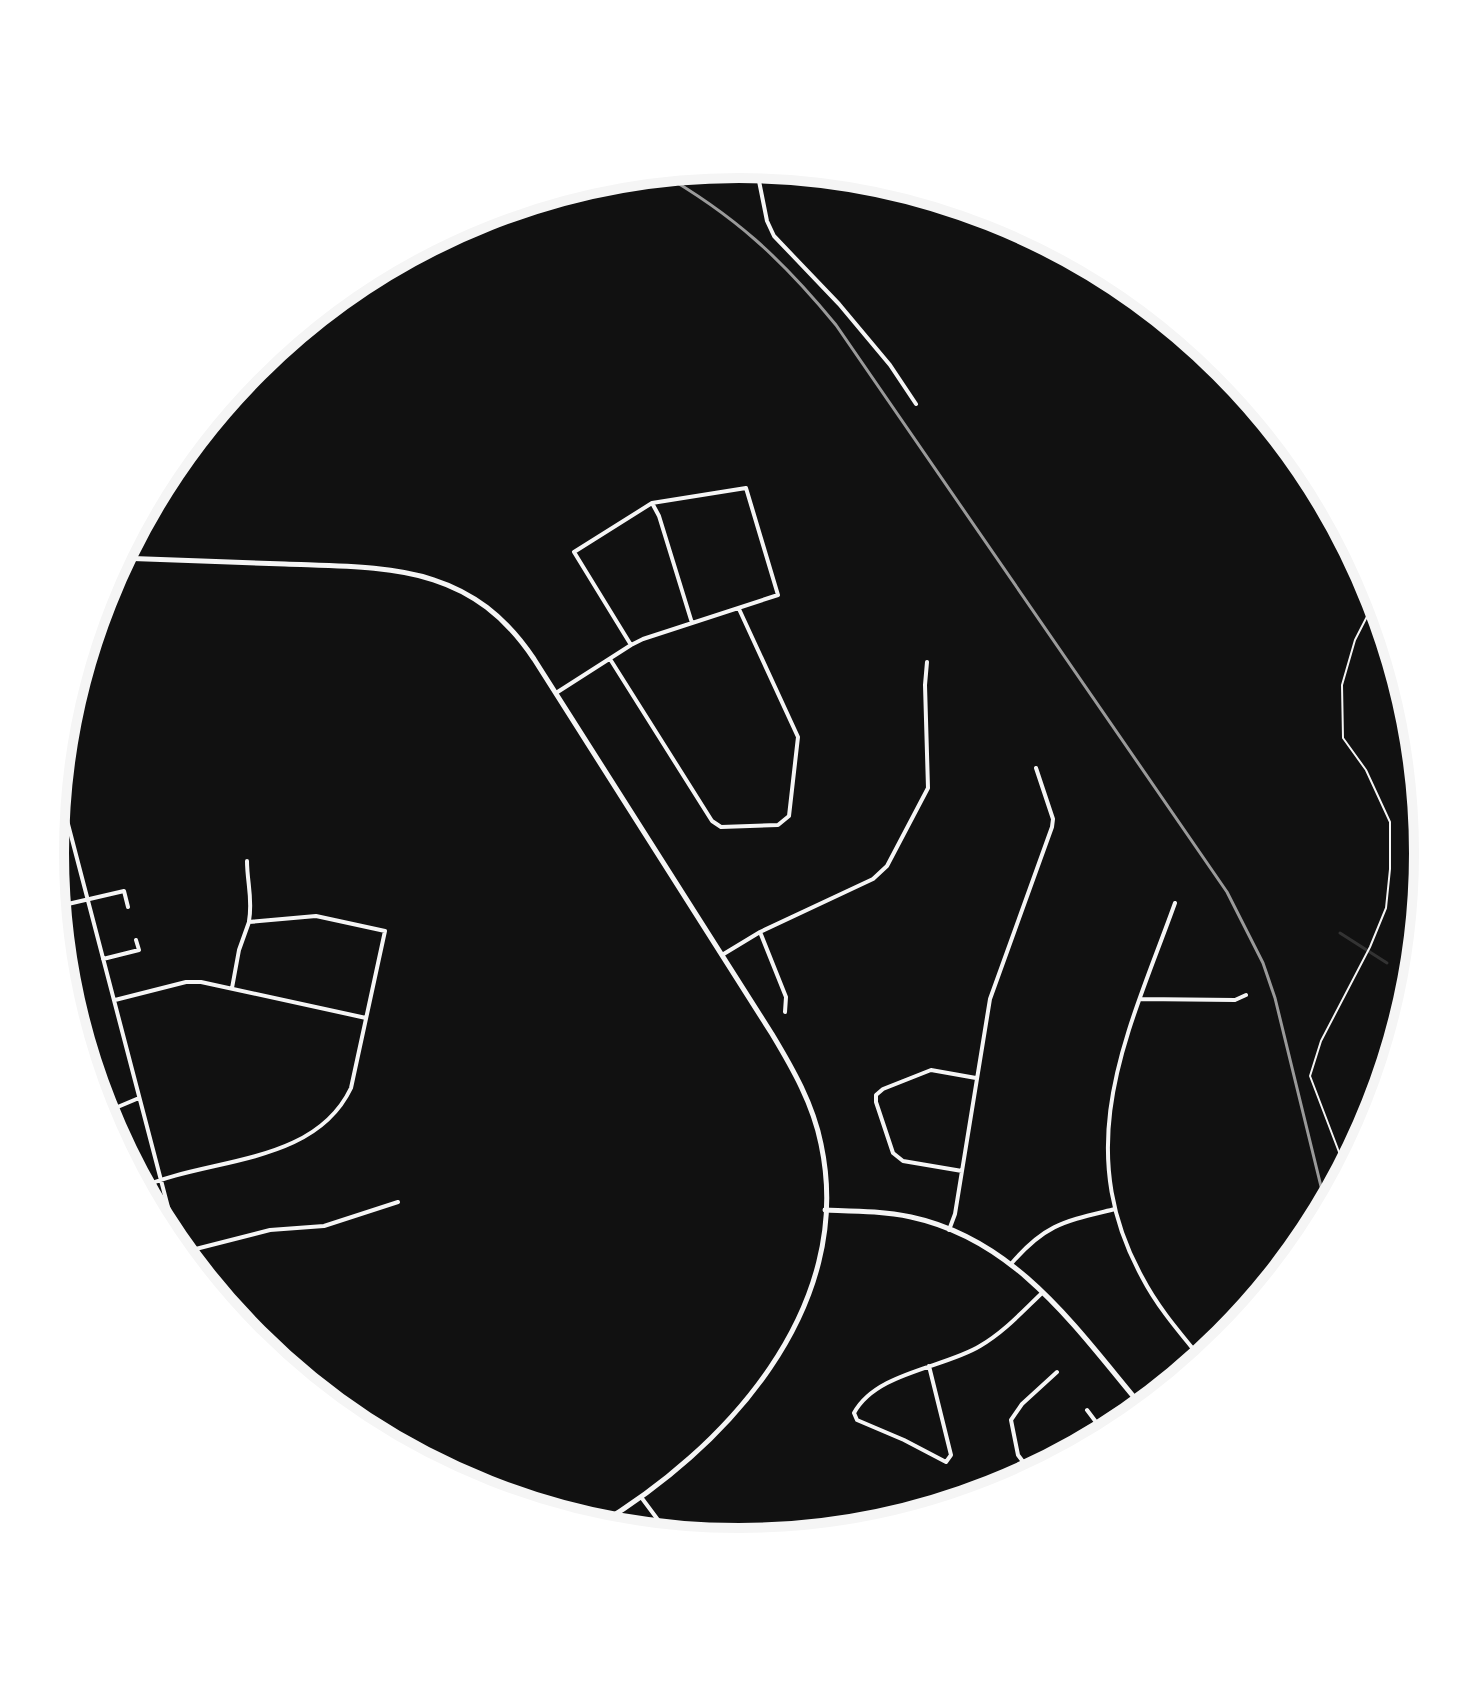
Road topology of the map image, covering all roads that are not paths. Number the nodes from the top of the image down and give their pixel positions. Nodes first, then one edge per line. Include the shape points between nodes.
1 (758, 178) edge
2 (916, 404) dead end
3 (652, 503) junction
4 (132, 559) edge
5 (739, 609) junction
6 (692, 623) junction
7 (631, 645) junction
8 (610, 659) junction
9 (927, 662) dead end
10 (556, 693) junction
11 (1036, 768) dead end
12 (65, 817) edge
13 (247, 861) dead end
14 (88, 899) junction
15 (1175, 903) dead end
16 (66, 904) edge
17 (128, 907) dead end
18 (249, 922) junction
19 (760, 932) junction
20 (136, 940) dead end
21 (722, 955) junction
22 (103, 959) junction
23 (232, 988) junction
24 (1246, 995) dead end
25 (1140, 999) junction
26 (114, 1000) junction
27 (785, 1012) dead end
28 (366, 1018) junction
29 (976, 1078) junction
30 (139, 1098) junction
31 (114, 1109) edge
32 (962, 1171) junction
33 (160, 1179) junction
34 (150, 1183) edge
35 (398, 1202) dead end
36 (1116, 1209) junction
37 (825, 1210) junction
38 (170, 1217) edge
39 (949, 1230) junction
40 (193, 1250) edge
41 (1011, 1264) junction
42 (1044, 1291) junction
43 (1195, 1351) edge
44 (929, 1366) junction
45 (1057, 1372) dead end
46 (1136, 1400) edge
47 (1087, 1410) dead end
48 (1099, 1425) edge
49 (1025, 1465) edge
50 (641, 1497) junction
51 (611, 1517) edge
52 (661, 1524) edge

1 - 2 street via 774,236 880,353
3 - 5 street via 746,488 778,595
3 - 6 street
3 - 7 street via 574,552
4 - 10 main road via 380,568 425,576 465,593 507,625
5 - 6 street
5 - 8 street via 798,737 789,816 778,825 721,827 712,821
6 - 7 street
7 - 8 street
8 - 10 street
9 - 19 street via 928,788 887,866 873,879
10 - 21 main road
11 - 29 street via 1052,827 990,999
12 - 14 street
13 - 18 street via 252,891
14 - 16 street
14 - 17 street via 124,891
14 - 22 street
15 - 25 street
18 - 23 street
18 - 28 street via 316,916 385,931
19 - 21 street
19 - 27 street via 786,997
20 - 22 street via 139,950
21 - 37 main road via 806,1096 824,1160
22 - 26 street
23 - 26 street via 186,982
23 - 28 street
24 - 25 street via 1235,1000
25 - 36 street via 1111,1096 1107,1154
26 - 30 street
28 - 33 street via 351,1088 311,1135
29 - 32 street
29 - 32 street via 931,1070 876,1095 893,1153 903,1161
30 - 31 street
30 - 33 street
32 - 39 street
33 - 34 street
33 - 38 street
35 - 40 street via 324,1226 270,1230
36 - 41 street via 1047,1229
36 - 43 street via 1143,1280
37 - 39 main road via 911,1217
37 - 50 main road via 817,1267 787,1341 719,1430
39 - 41 main road
41 - 42 main road
42 - 44 street via 979,1347
42 - 46 main road
44 - 44 street via 878,1390 854,1413 865,1425 946,1462 951,1455
45 - 49 street via 1011,1420 1018,1455
47 - 48 street
50 - 51 main road
50 - 52 street

